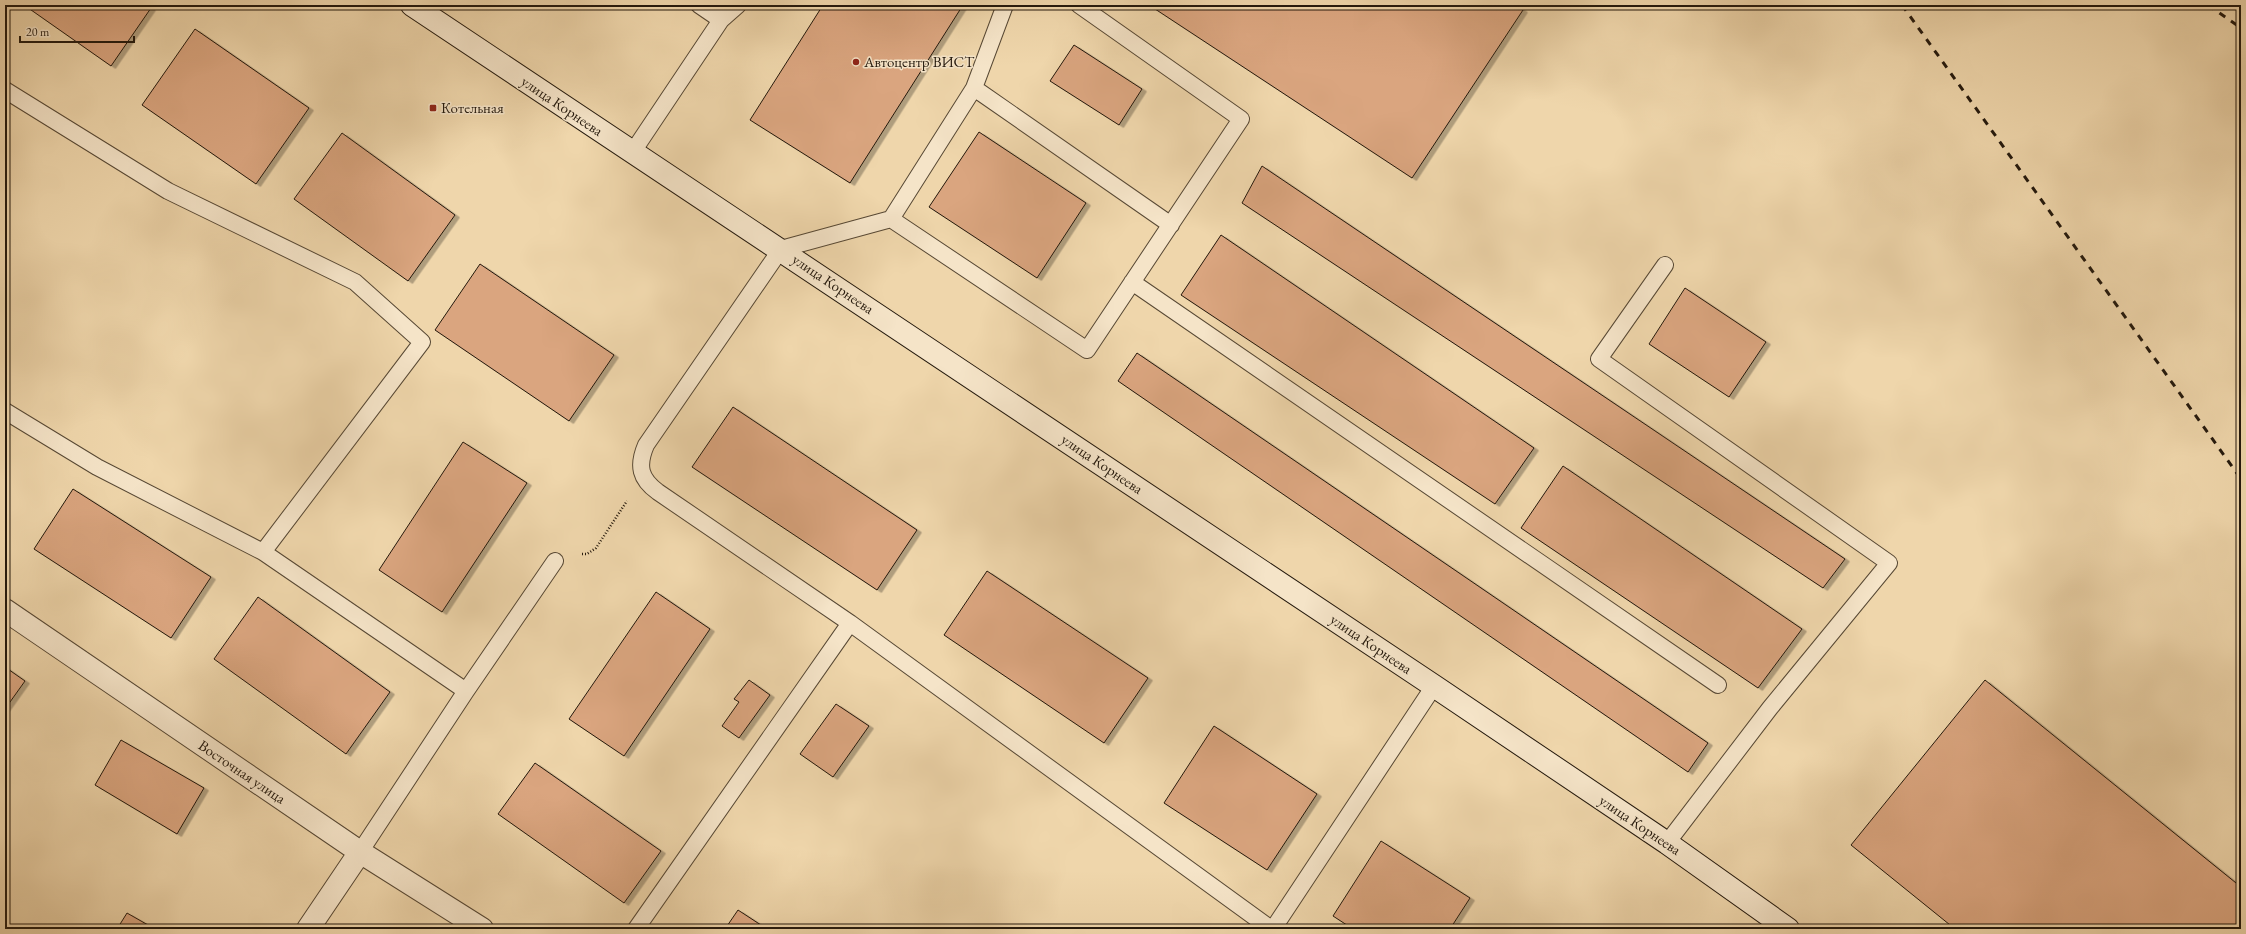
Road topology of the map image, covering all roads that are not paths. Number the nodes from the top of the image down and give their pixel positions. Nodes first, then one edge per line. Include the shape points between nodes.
1 (699, 5) edge
2 (738, 5) edge
3 (1006, 5) edge
4 (1079, 5) edge
5 (415, 6) edge
6 (721, 20) junction
7 (974, 88) junction
8 (5, 90) edge
9 (632, 153) junction
10 (891, 219) junction
11 (1171, 225) junction
12 (781, 250) junction
13 (1665, 265) dead end
14 (1132, 282) junction
15 (5, 411) edge
16 (263, 552) junction
17 (555, 561) road end
18 (5, 610) edge
19 (850, 623) junction
20 (1718, 685) dead end
21 (1434, 686) junction
22 (466, 691) junction
23 (1667, 843) junction
24 (360, 852) junction
25 (308, 929) edge
26 (482, 929) edge
27 (636, 929) edge
28 (1272, 929) edge
29 (1788, 929) edge

1 - 6 lane
2 - 6 lane
3 - 7 lane
4 - 11 lane via 1241,119
5 - 9 street, улица Корнеева
6 - 9 lane
7 - 10 lane
7 - 11 lane
8 - 16 lane via 168,191 355,282 422,342
9 - 12 street, улица Корнеева
10 - 12 lane
10 - 14 lane via 1087,350
11 - 14 lane
12 - 19 lane via 646,445 640,462 642,477 658,492
12 - 21 street, улица Корнеева
13 - 23 lane via 1598,359 1889,563 1770,708
14 - 20 lane
15 - 16 lane via 97,466
16 - 22 lane
17 - 22 lane
18 - 24 street, Восточная улица
19 - 27 lane
19 - 28 lane
21 - 23 street, улица Корнеева
21 - 28 lane
22 - 24 lane
23 - 29 street, улица Корнеева
24 - 25 street
24 - 26 street, Восточная улица

